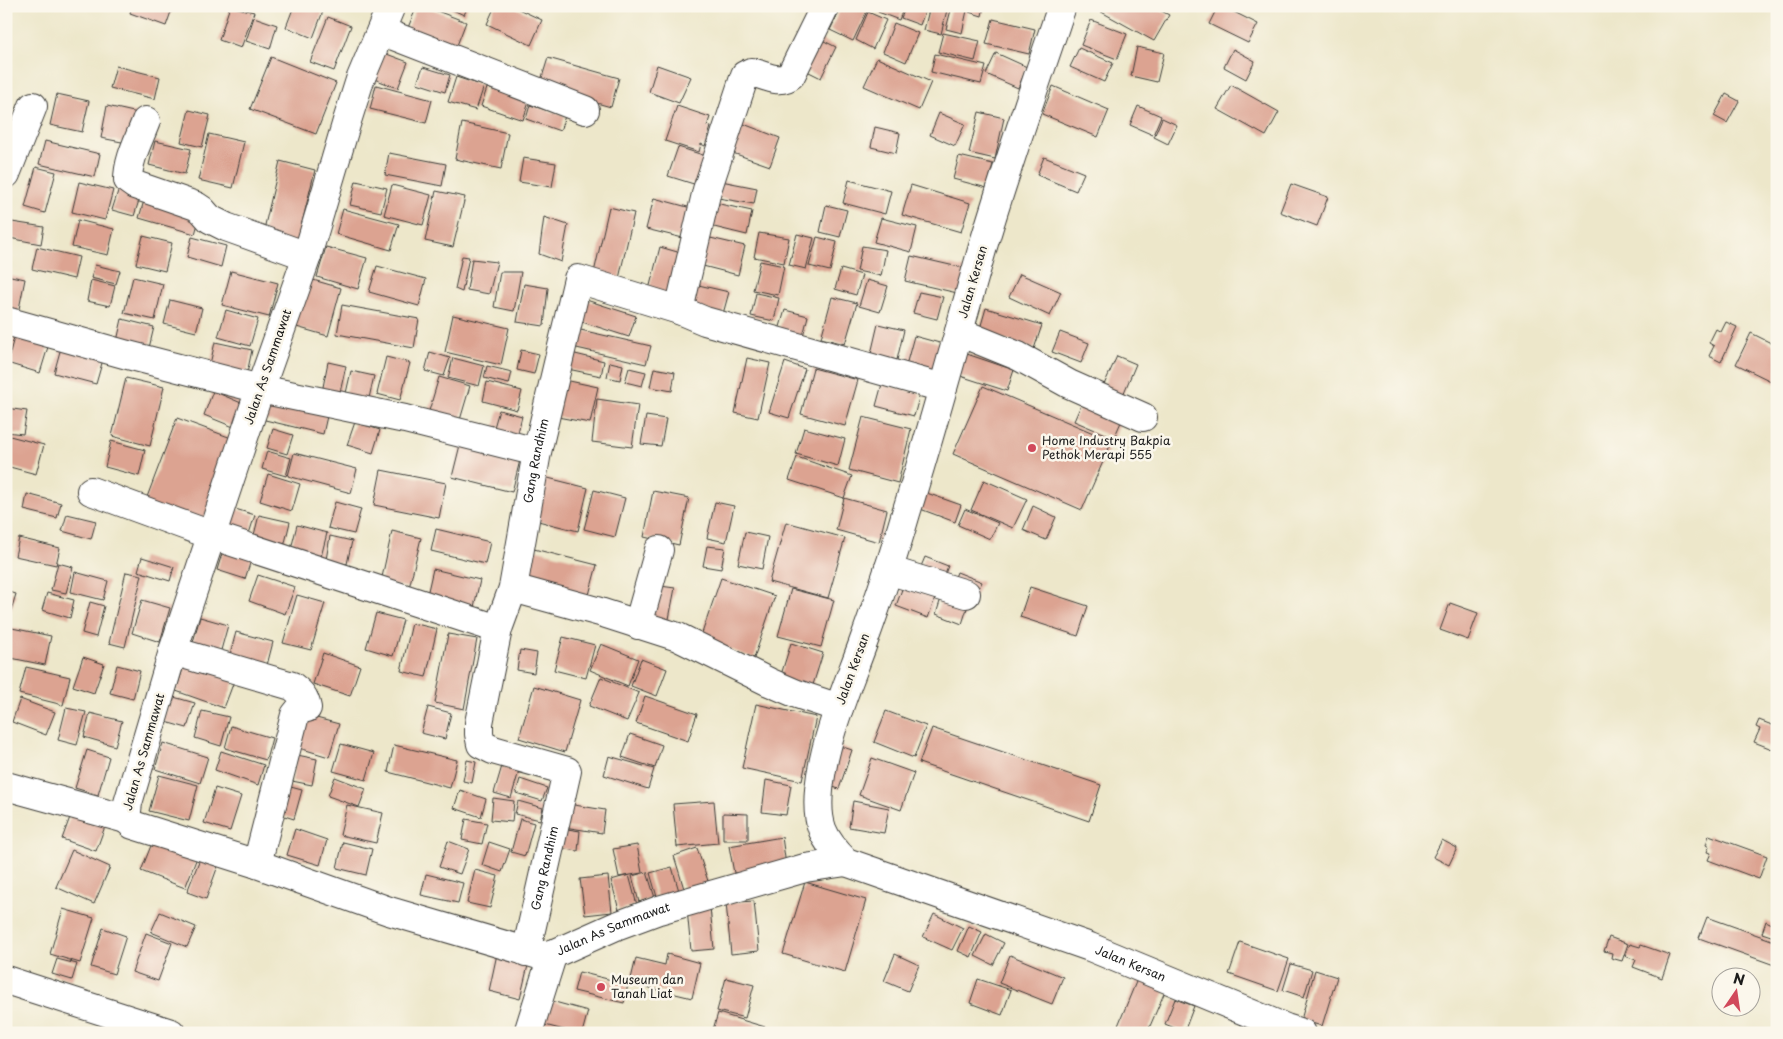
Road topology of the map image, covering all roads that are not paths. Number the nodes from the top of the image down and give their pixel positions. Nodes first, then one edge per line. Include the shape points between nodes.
1 (392, 6) edge
2 (825, 6) edge
3 (1062, 6) edge
4 (381, 31) junction
5 (33, 106) dead end
6 (585, 110) dead end
7 (146, 120) dead end
8 (6, 174) edge
9 (307, 256) junction
10 (679, 310) junction
11 (6, 321) edge
12 (959, 332) junction
13 (943, 388) junction
14 (260, 389) junction
15 (1143, 417) dead end
16 (537, 452) junction
17 (90, 492) dead end
18 (211, 535) junction
19 (659, 550) dead end
20 (888, 570) junction
21 (513, 588) junction
22 (966, 594) dead end
23 (638, 625) junction
24 (498, 630) junction
25 (173, 651) junction
26 (839, 708) junction
27 (6, 786) edge
28 (126, 819) junction
29 (822, 833) junction
30 (846, 862) junction
31 (257, 864) junction
32 (805, 868) junction
33 (526, 952) junction
34 (554, 953) junction
35 (6, 980) edge
36 (1291, 1031) edge
37 (532, 1032) edge
38 (171, 1033) edge

1 - 4 street, Jalan As Sammawat
2 - 10 street via 791,76 780,81 750,72 745,75 707,190
3 - 12 street, Jalan Kersan via 984,242
4 - 6 street
4 - 9 street, Jalan As Sammawat via 360,80
5 - 8 street
7 - 9 street via 133,152 128,180 196,206 210,219 226,227
9 - 14 street, Jalan As Sammawat
10 - 13 street, Gang Randhim
10 - 16 street, Gang Randhim via 578,279
11 - 14 street
12 - 13 street, Jalan Kersan
12 - 15 street via 1018,356 1069,384
13 - 20 street, Jalan Kersan
14 - 16 street
14 - 18 street, Jalan As Sammawat
16 - 21 street, Gang Randhim
17 - 18 street
18 - 24 street
18 - 25 street, Jalan As Sammawat
19 - 23 street
20 - 22 street
20 - 26 street, Jalan Kersan
21 - 23 street
21 - 24 street, Gang Randhim
23 - 26 street via 678,637 776,685
24 - 33 street, Gang Randhim via 479,723 481,744 567,770
25 - 28 street, Jalan As Sammawat via 128,802
25 - 31 street via 292,686 306,700 307,708 295,715
26 - 29 street, Jalan Kersan via 819,788 818,818
27 - 28 street
28 - 31 street, Jalan As Sammawat via 133,825
29 - 30 street, Jalan Kersan
29 - 32 street
30 - 32 street, Jalan As Sammawat
30 - 36 street, Jalan Kersan via 1090,946
31 - 33 street, Jalan As Sammawat via 389,911
32 - 34 street, Jalan As Sammawat via 659,910
33 - 34 street, Jalan As Sammawat via 539,955
34 - 37 street
35 - 38 street

